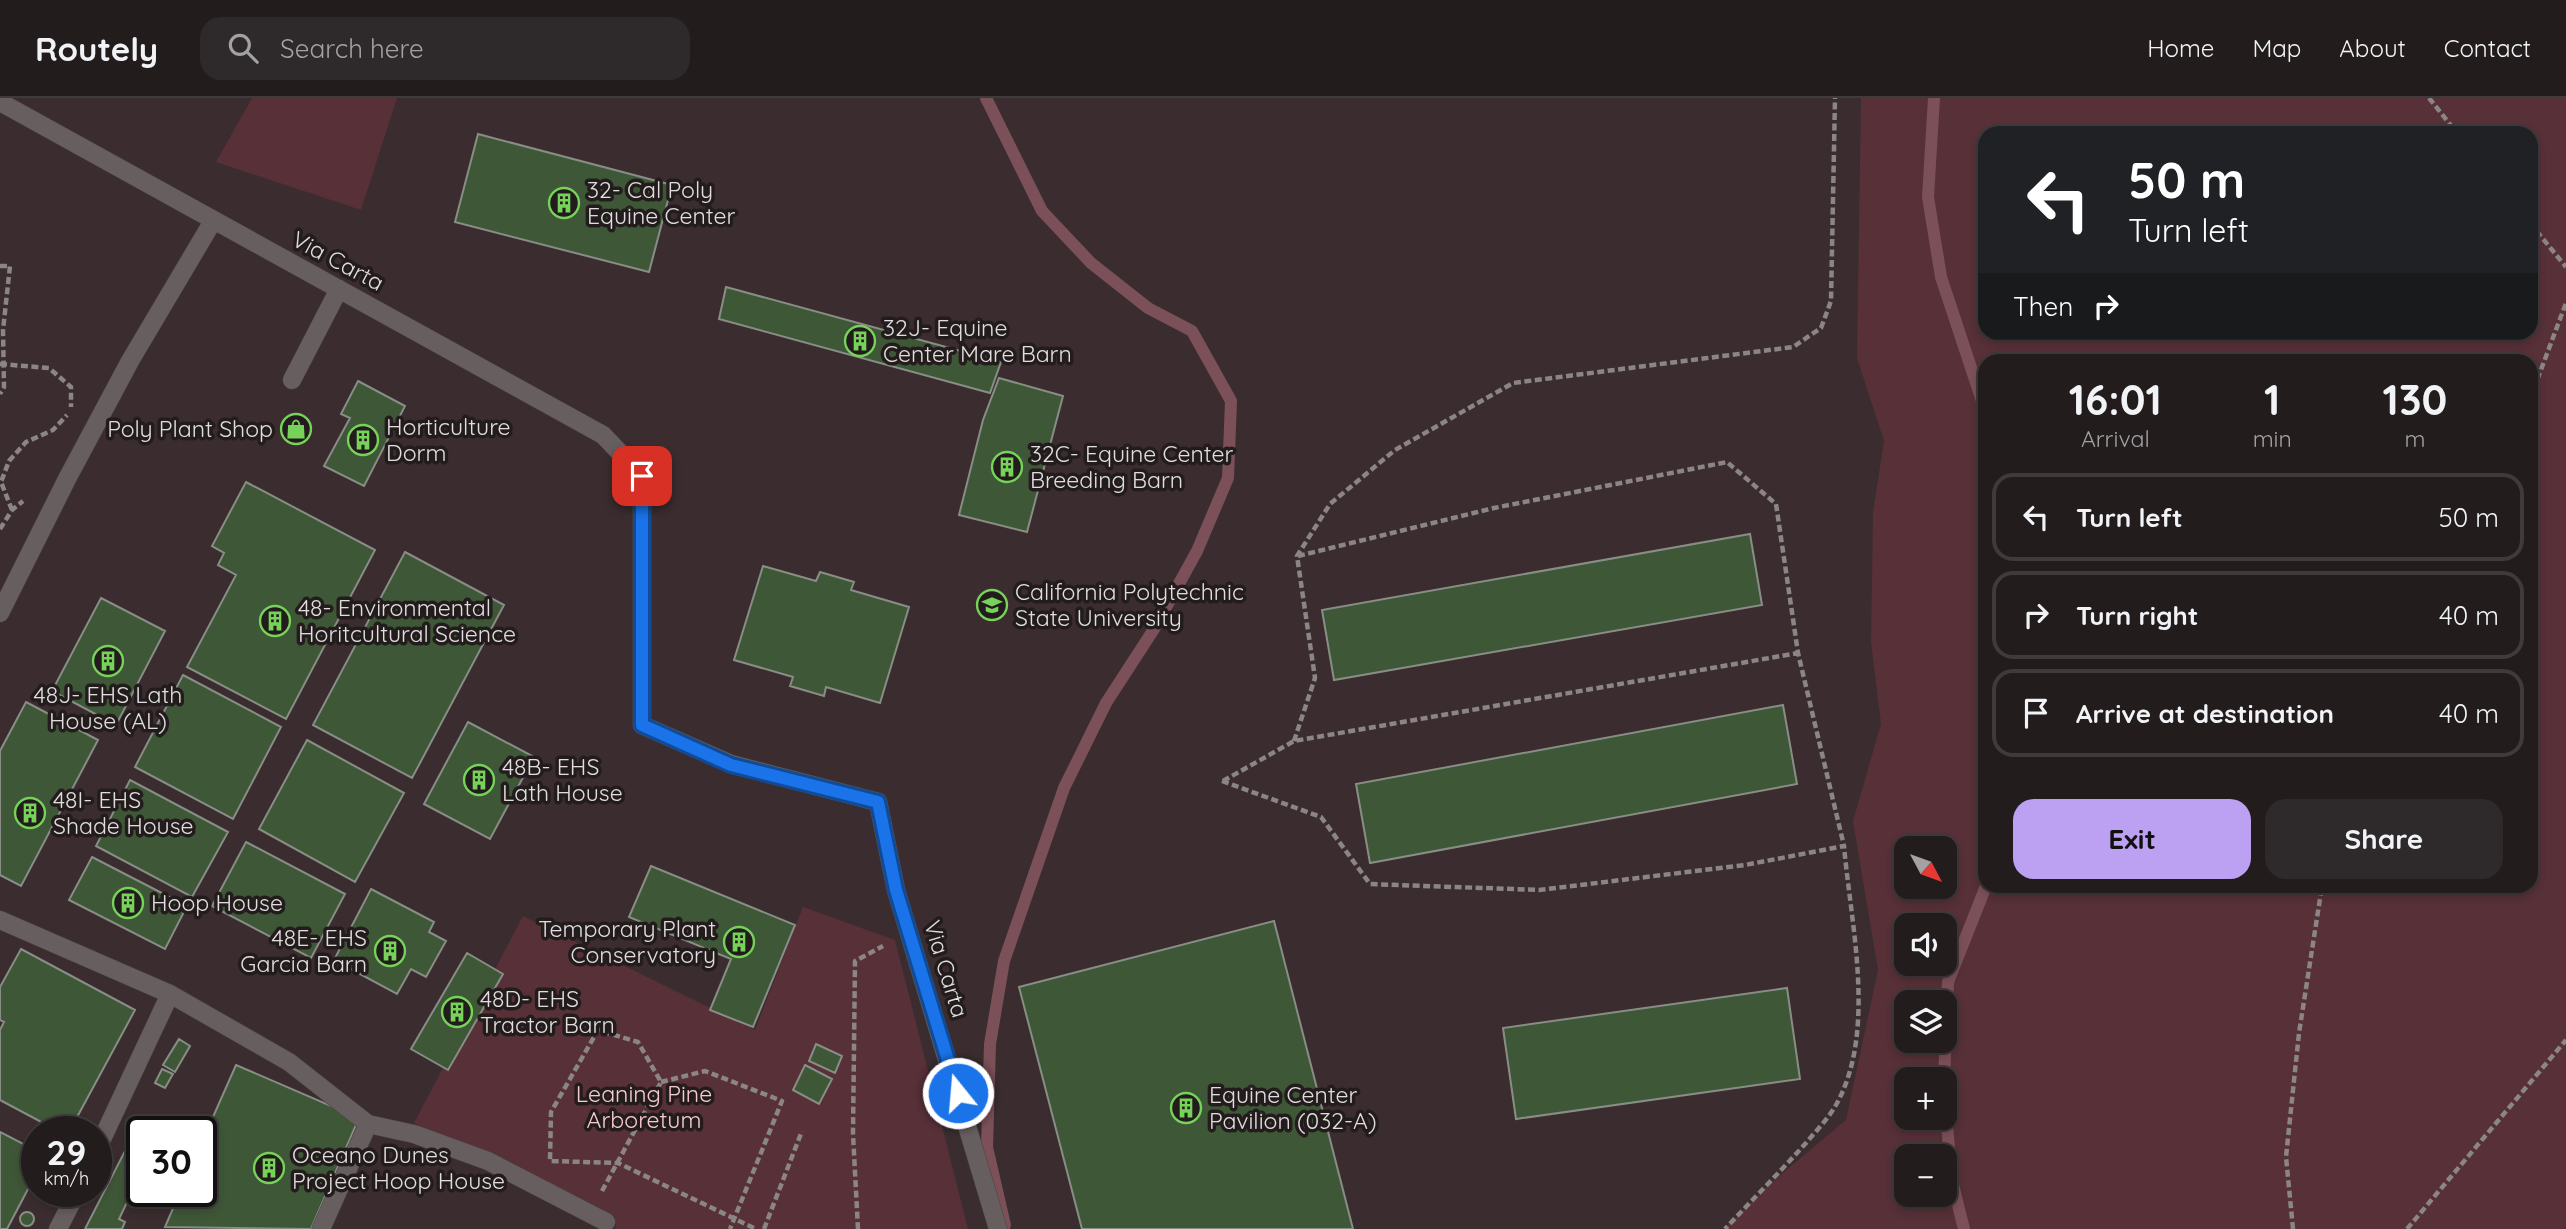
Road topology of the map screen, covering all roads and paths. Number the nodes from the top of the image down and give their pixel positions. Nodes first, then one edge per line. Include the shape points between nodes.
1 (1835, 98) edge
2 (2429, 98) edge
3 (0, 102) edge
4 (2451, 126) edge
5 (213, 221) junction
6 (2538, 233) edge
7 (0, 266) edge
8 (2566, 267) edge
9 (339, 289) junction
10 (2566, 303) edge
11 (1, 364) edge
12 (2538, 378) edge
13 (292, 380) dead end
14 (0, 394) edge
15 (12, 510) dead end
16 (1297, 556) junction
17 (0, 612) edge
18 (1798, 653) junction
19 (1294, 741) junction
20 (1844, 846) junction
21 (2321, 893) edge
22 (0, 920) edge
23 (909, 933) junction
24 (170, 994) junction
25 (2566, 1040) edge
26 (661, 1082) junction
27 (112, 1118) edge
28 (368, 1124) junction
29 (802, 1131) dead end
30 (618, 1164) junction
31 (69, 1207) edge
32 (733, 1217) junction
33 (606, 1222) dead end
34 (58, 1229) edge
35 (321, 1229) edge
36 (730, 1229) edge
37 (756, 1229) edge
38 (764, 1229) edge
39 (858, 1229) edge
40 (998, 1229) edge
41 (1725, 1229) edge
42 (2293, 1229) edge
43 (2407, 1229) edge

1 - 16 path via 1831,301 1821,328 1793,347 1513,383 1395,450 1330,504
2 - 4 path
3 - 5 street, Via Carta
5 - 9 street, Via Carta
5 - 17 street via 130,361
6 - 8 path
7 - 11 path via 10,266
9 - 13 street
9 - 23 street, Via Carta via 603,435 642,476 642,725 731,765 878,802
10 - 12 path
11 - 14 path via 4,387
11 - 15 path via 49,368 71,387 67,415 53,430 26,442 9,461 1,482
16 - 18 path via 1494,508 1727,462 1776,504
16 - 19 path via 1315,677
18 - 19 path
18 - 20 path
19 - 20 path via 1222,781 1321,817 1370,884 1539,890 1745,865
20 - 41 path via 1858,996 1847,1083 1817,1130
21 - 42 path via 2286,1157
22 - 24 street
23 - 39 path via 855,961 853,1134
23 - 40 street, Via Carta
24 - 27 street
24 - 28 street via 289,1062
25 - 43 path
26 - 30 path
26 - 30 path via 639,1042 598,1030 551,1112 550,1161
26 - 32 path via 705,1071 782,1101
28 - 33 street via 414,1134 488,1161
28 - 35 street
29 - 38 path
30 - 32 path
31 - 34 street
32 - 36 path
32 - 37 path

